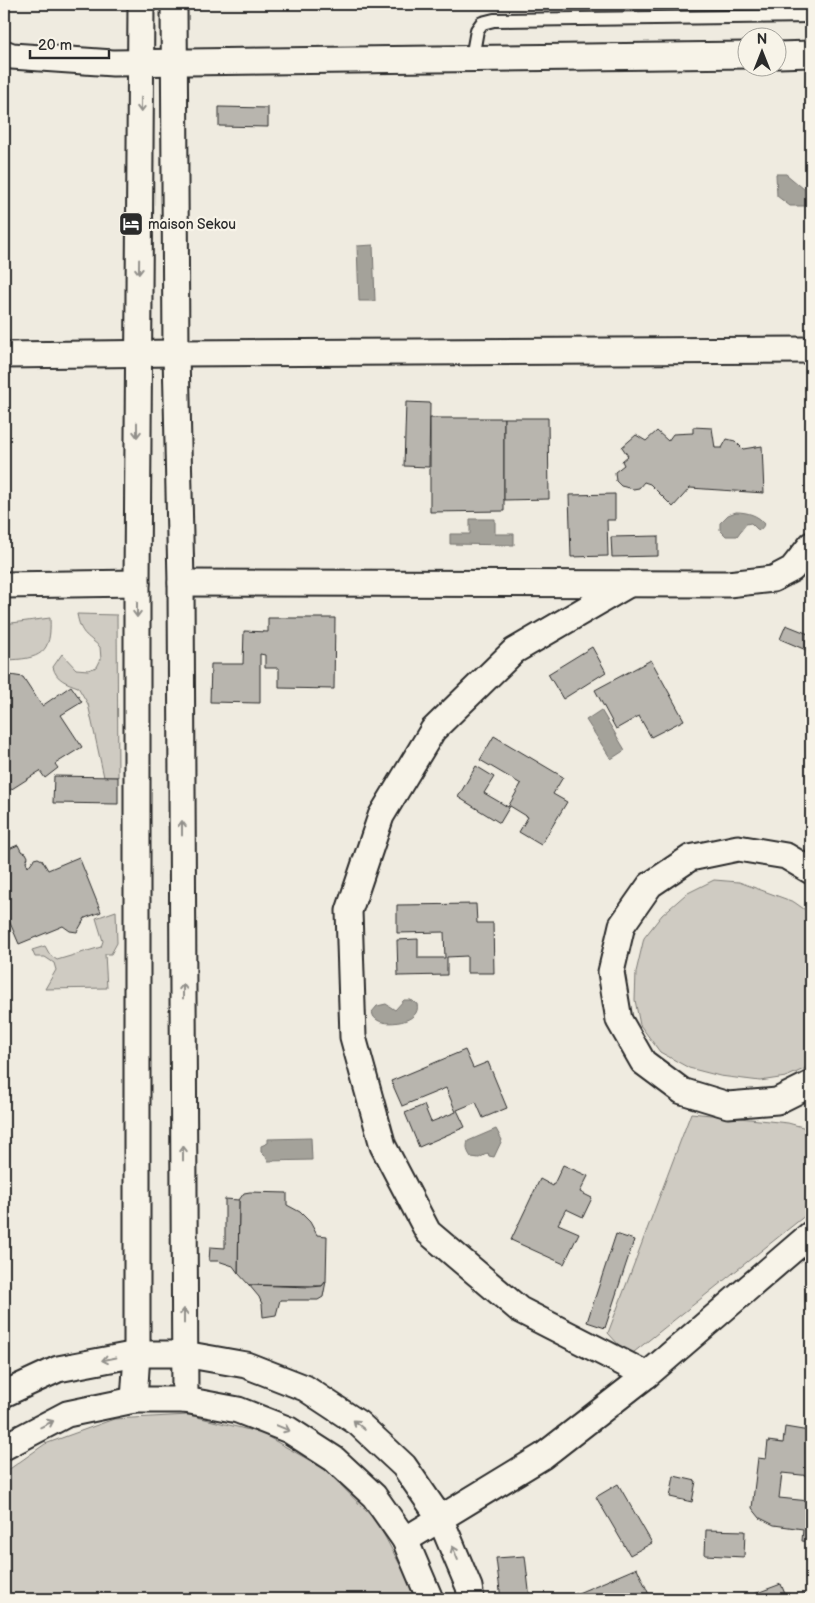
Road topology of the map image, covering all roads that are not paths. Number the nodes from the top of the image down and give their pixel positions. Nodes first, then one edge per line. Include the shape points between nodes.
1 (141, 4) edge
2 (174, 4) edge
3 (811, 16) edge
4 (4, 53) edge
5 (811, 54) edge
6 (738, 55) edge
7 (788, 55) edge
8 (472, 58) junction
9 (141, 62) junction
10 (175, 62) junction
11 (811, 350) edge
12 (176, 353) junction
13 (4, 355) edge
14 (138, 355) junction
15 (811, 545) edge
16 (137, 583) junction
17 (181, 583) junction
18 (629, 584) junction
19 (4, 585) edge
20 (811, 870) edge
21 (811, 1084) edge
22 (811, 1234) edge
23 (137, 1354) junction
24 (184, 1354) junction
25 (647, 1375) junction
26 (4, 1394) edge
27 (134, 1400) junction
28 (185, 1400) junction
29 (4, 1447) edge
30 (440, 1518) junction
31 (405, 1540) junction
32 (430, 1599) edge
33 (471, 1599) edge

1 - 9 street
2 - 10 street
3 - 8 lane via 494,20 482,24 477,30
4 - 9 street via 113,63
5 - 7 street
6 - 8 street
8 - 10 street
9 - 10 street
9 -> 14 street
10 - 12 street
11 - 12 street
12 - 14 street
12 - 17 street
13 - 14 street
14 -> 16 street
15 - 18 street via 792,569 773,579 728,584
16 - 19 street
16 -> 23 street
17 - 18 street
24 -> 17 street
18 - 25 street via 514,651 433,730 381,816 349,912 353,1037 383,1146 428,1232 520,1310
20 - 21 street via 786,856 738,848 690,858 650,885 622,925 611,972 619,1020 643,1062 682,1091 728,1105 777,1101
22 - 25 street
23 - 24 street
23 -> 26 street via 58,1369
23 - 27 street
24 - 28 street
30 -> 24 street via 404,1466 358,1423 305,1388 246,1366
25 - 30 street via 543,1456
27 - 28 street
29 -> 27 street via 67,1414
28 -> 31 street via 238,1410 289,1430 334,1459 374,1496
30 - 31 street
33 -> 30 street
31 - 32 street

